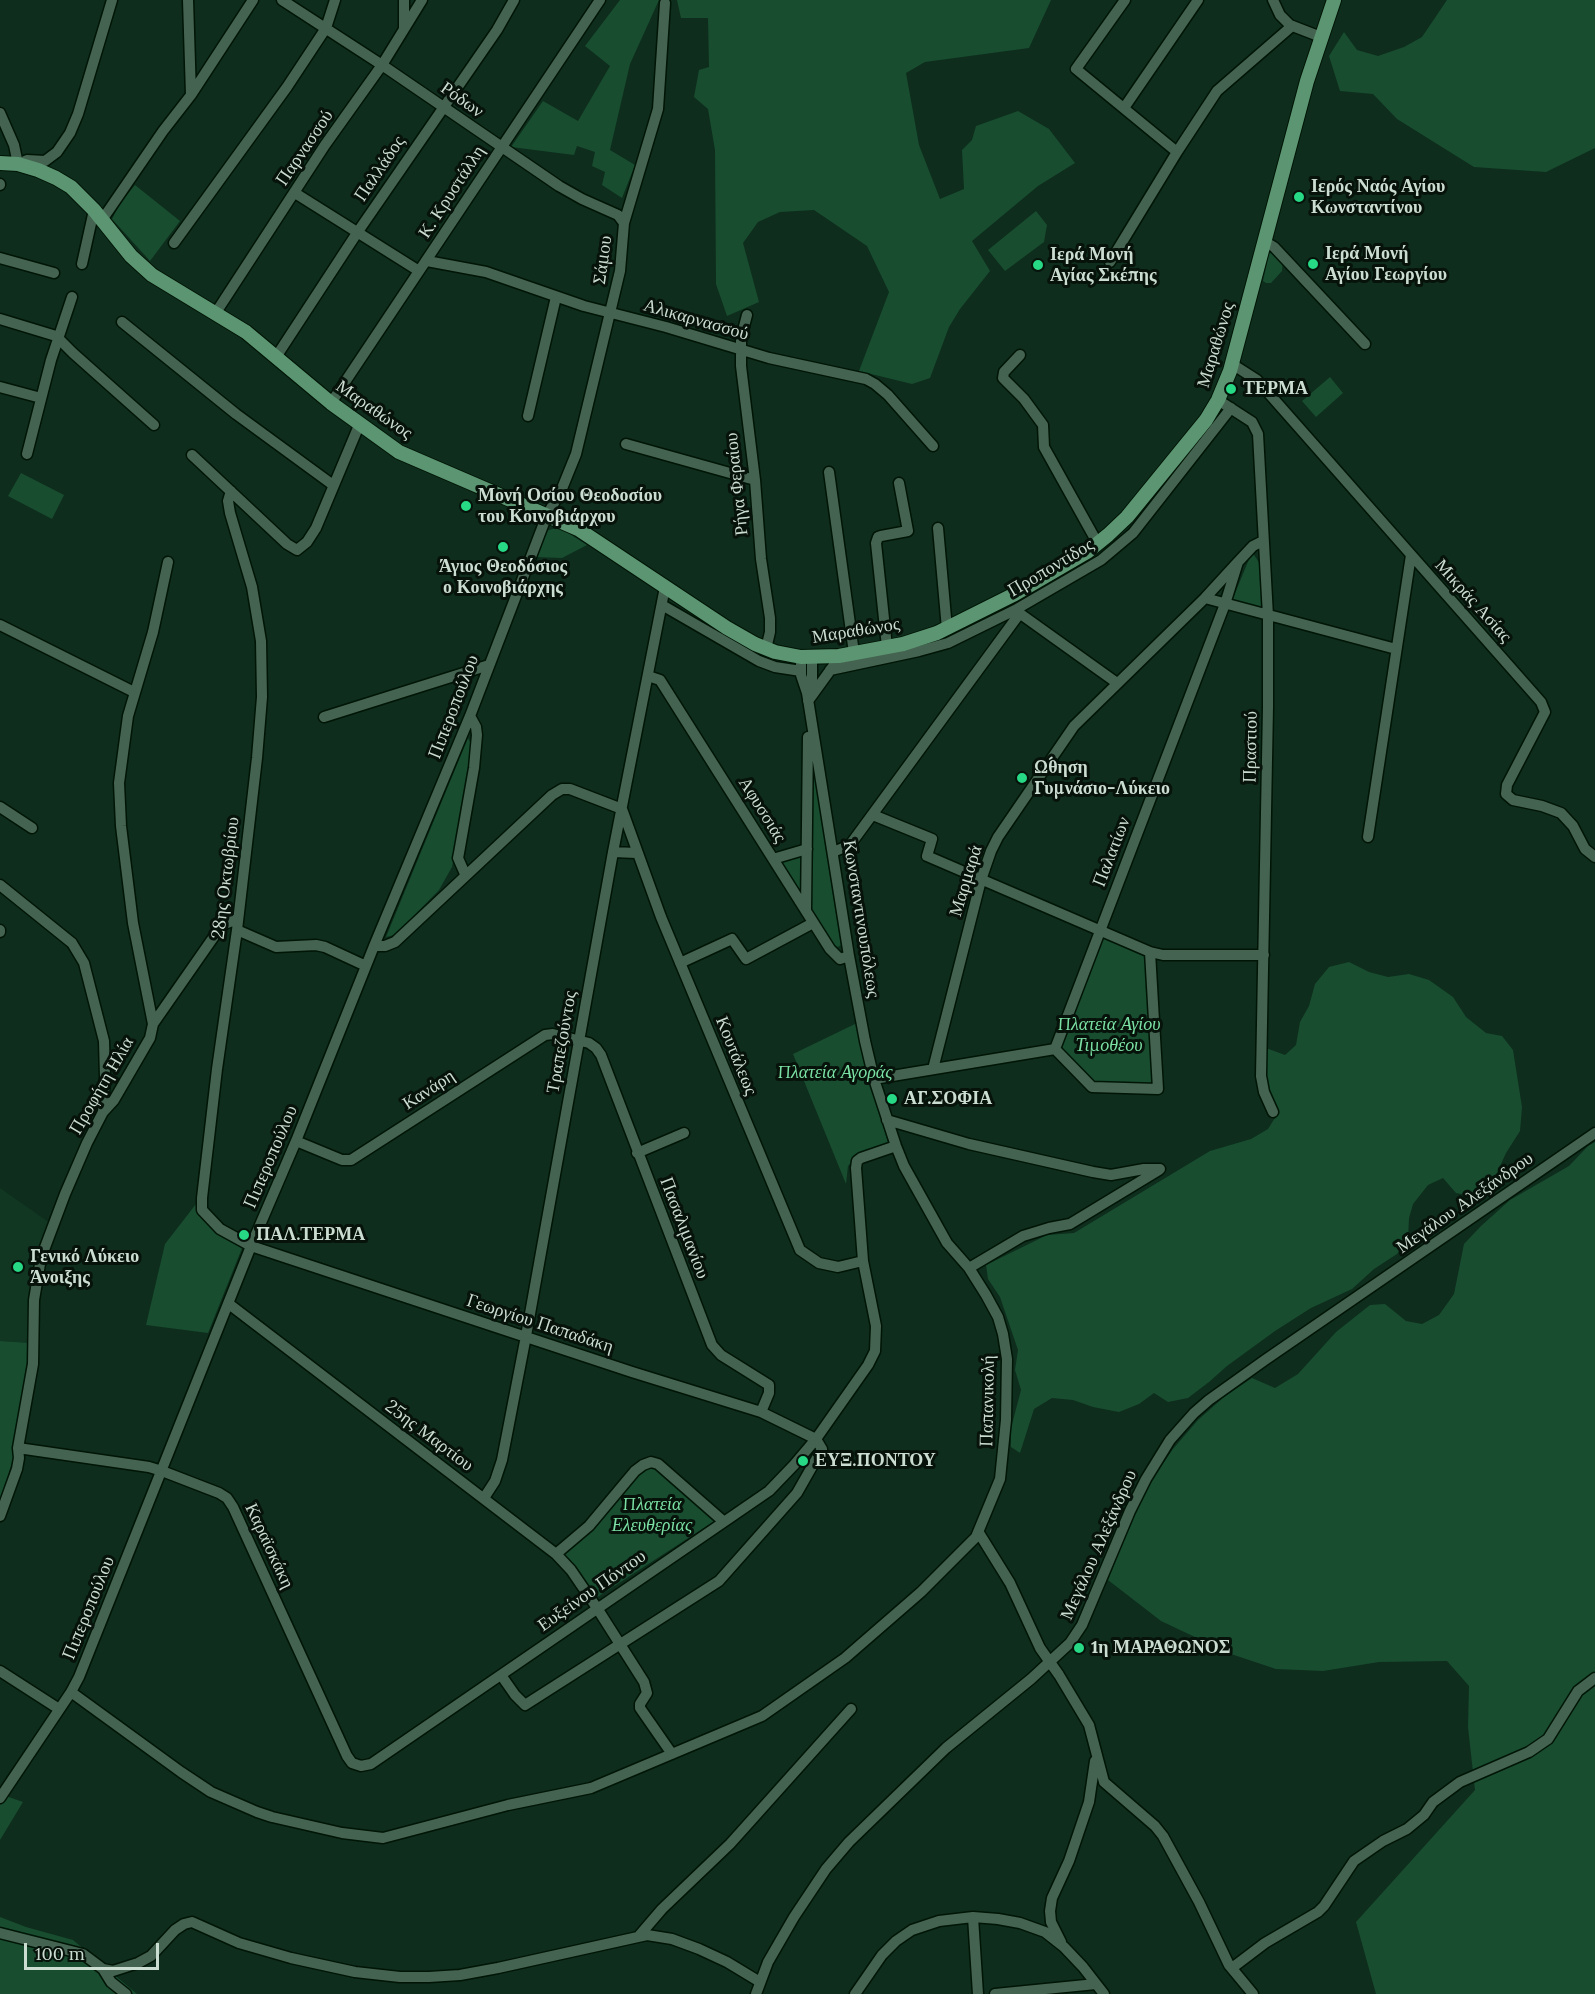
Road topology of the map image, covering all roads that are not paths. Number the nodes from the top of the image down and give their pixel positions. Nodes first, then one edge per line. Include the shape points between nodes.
1 (112, 0) edge
2 (188, 0) edge
3 (253, 0) edge
4 (282, 0) edge
5 (335, 0) edge
6 (404, 0) edge
7 (422, 0) edge
8 (514, 0) edge
9 (600, 0) edge
10 (1125, 0) edge
11 (1198, 0) edge
12 (1273, 0) edge
13 (1334, 0) edge
14 (665, 3) dead end
15 (1292, 26) junction
16 (326, 28) junction
17 (404, 32) junction
18 (1321, 37) junction
19 (382, 65) junction
20 (191, 95) junction
21 (442, 107) junction
22 (1124, 108) junction
23 (0, 113) edge
24 (501, 147) junction
25 (1177, 152) junction
26 (0, 163) edge
27 (18, 165) junction
28 (295, 194) junction
29 (98, 215) junction
30 (624, 223) junction
31 (357, 233) junction
32 (1264, 241) junction
33 (174, 243) dead end
34 (0, 258) edge
35 (427, 261) junction
36 (1110, 262) dead end
37 (82, 264) dead end
38 (419, 271) junction
39 (54, 273) dead end
40 (72, 297) dead end
41 (556, 297) junction
42 (215, 314) junction
43 (610, 314) junction
44 (747, 315) dead end
45 (0, 319) edge
46 (122, 322) dead end
47 (58, 338) junction
48 (1365, 344) dead end
49 (741, 349) junction
50 (1020, 356) dead end
51 (276, 357) junction
52 (1232, 364) junction
53 (0, 387) edge
54 (41, 398) junction
55 (1218, 400) junction
56 (331, 403) junction
57 (1231, 408) junction
58 (528, 416) dead end
59 (360, 423) junction
60 (154, 425) dead end
61 (626, 444) dead end
62 (933, 446) dead end
63 (27, 454) dead end
64 (192, 455) dead end
65 (830, 472) dead end
66 (755, 480) junction
67 (899, 483) dead end
68 (333, 485) junction
69 (231, 491) junction
70 (547, 515) junction
71 (938, 528) dead end
72 (1263, 541) junction
73 (1098, 544) junction
74 (1412, 555) junction
75 (168, 562) dead end
76 (1238, 562) junction
77 (1425, 572) junction
78 (1408, 579) junction
79 (665, 587) junction
80 (1205, 598) junction
81 (1225, 604) junction
82 (662, 605) junction
83 (1017, 612) junction
84 (1268, 616) junction
85 (0, 625) edge
86 (947, 629) junction
87 (887, 647) junction
88 (766, 649) junction
89 (1396, 649) junction
90 (851, 654) junction
91 (805, 662) junction
92 (489, 665) junction
93 (830, 670) junction
94 (648, 676) junction
95 (1117, 683) junction
96 (134, 692) junction
97 (808, 701) junction
98 (470, 716) junction
99 (324, 717) dead end
100 (0, 807) edge
101 (622, 810) junction
102 (873, 815) junction
103 (32, 828) dead end
104 (1368, 837) dead end
105 (807, 849) junction
106 (613, 852) junction
107 (833, 852) junction
108 (636, 853) junction
109 (1595, 857) edge
110 (773, 859) junction
111 (465, 874) junction
112 (981, 880) junction
113 (0, 885) edge
114 (806, 910) junction
115 (813, 923) junction
116 (237, 925) junction
117 (1100, 931) junction
118 (374, 946) junction
119 (1150, 952) junction
120 (1264, 955) junction
121 (849, 956) junction
122 (680, 963) junction
123 (366, 966) junction
124 (153, 1024) junction
125 (580, 1039) junction
126 (1055, 1049) junction
127 (933, 1070) junction
128 (874, 1079) junction
129 (103, 1112) junction
130 (1273, 1112) dead end
131 (887, 1120) junction
132 (684, 1133) dead end
133 (1595, 1133) edge
134 (296, 1141) junction
135 (896, 1146) junction
136 (638, 1153) junction
137 (251, 1246) junction
138 (863, 1261) junction
139 (969, 1268) junction
140 (229, 1304) junction
141 (526, 1336) junction
142 (761, 1412) junction
143 (816, 1438) junction
144 (18, 1448) junction
145 (162, 1471) junction
146 (484, 1498) junction
147 (0, 1516) edge
148 (723, 1521) junction
149 (979, 1533) junction
150 (556, 1554) junction
151 (597, 1608) junction
152 (621, 1645) junction
153 (1050, 1663) junction
154 (0, 1671) edge
155 (501, 1675) junction
156 (1595, 1678) edge
157 (71, 1692) junction
158 (59, 1709) junction
159 (851, 1709) dead end
160 (1096, 1750) junction
161 (672, 1754) junction
162 (362, 1766) joint
163 (4, 1784) edge
164 (0, 1798) edge
165 (973, 1917) junction
166 (0, 1933) edge
167 (638, 1937) junction
168 (1064, 1947) junction
169 (1232, 1968) junction
170 (103, 1969) junction
171 (760, 1982) junction
172 (1101, 1991) edge
173 (126, 1994) edge
174 (756, 1994) edge
175 (855, 1994) edge
176 (978, 1994) edge
177 (1001, 1994) edge
178 (1254, 1994) edge

1 - 27 street via 70,133 50,159 25,160
2 - 20 street
3 - 20 street
4 - 16 street, Ρόδων
5 - 16 street
6 - 17 street
7 - 17 street, Παρνασσού
8 - 21 street, Παλλάδος
9 - 24 street, Κ. Κρυστάλλη
10 - 22 street via 1076,69
11 - 22 street
12 - 15 street via 1280,15
13 - 18 main road, Μαραθώνος
14 - 30 street, Σάμου via 658,109
15 - 18 street
15 - 25 street via 1217,91
16 - 19 street, Ρόδων
16 - 33 street
17 - 19 street, Παρνασσού
18 - 32 main road, Μαραθώνος
19 - 21 street, Ρόδων
19 - 28 street, Παρνασσού
20 - 29 street
21 - 24 street, Ρόδων
21 - 31 street, Παλλάδος
22 - 25 street
23 - 27 street
24 - 30 street, Ρόδων via 559,186 618,215
24 - 35 street, Κ. Κρυστάλλη
25 - 36 street
26 - 27 main road, Μαραθώνος
27 - 29 main road, Μαραθώνος via 56,178
28 - 31 street
28 - 42 street, Παρνασσού
29 - 37 street
29 - 42 main road, Μαραθώνος via 144,269
30 - 43 street, Σάμου via 622,262
31 - 38 street
31 - 51 street, Παλλάδος
32 - 48 street
32 - 52 main road, Μαραθώνος
34 - 39 street
35 - 38 street, Κ. Κρυστάλλη
35 - 41 street, Αλικαρνασσού via 486,272
38 - 56 street, Κ. Κρυστάλλη
40 - 47 street
41 - 43 street, Αλικαρνασσού
41 - 58 street
42 - 51 main road, Μαραθώνος via 246,332
43 - 49 street, Αλικαρνασσού
43 - 70 street, Σάμου via 576,454
44 - 49 street, Ρήγα Φεραίου
45 - 47 street
46 - 68 street via 236,414
47 - 54 street
47 - 60 street
49 - 62 street, Αλικαρνασσού via 870,381 888,395
49 - 66 street, Ρήγα Φεραίου
50 - 73 street via 1003,378 1043,425 1043,444
51 - 56 main road, Μαραθώνος
52 - 55 main road, Μαραθώνος
52 - 74 street, Μικράς Ασίας via 1257,380
53 - 54 street
54 - 63 street
55 - 57 street, Πραστιού
55 - 73 main road, Μαραθώνος via 1134,509
56 - 59 main road, Μαραθώνος
57 - 72 street, Πραστιού via 1252,422 1258,434
57 - 83 street, Προποντίδος via 1133,533 1101,560
59 - 68 street
59 - 70 main road, Μαραθώνος via 399,452
61 - 66 street
64 - 69 street
65 - 90 street
66 - 88 street, Ρήγα Φεραίου via 770,618
67 - 87 street via 908,531 878,537 876,543
68 - 69 street via 315,528 297,550
69 - 116 street, 28ης Οκτωβρίου via 230,513 252,587 261,641 262,686
70 - 79 main road, Μαραθώνος via 578,529
70 - 92 street, Πιπεροπούλου
71 - 86 street
72 - 76 street
72 - 84 street, Πραστιού
73 - 86 main road, Μαραθώνος
74 - 77 street, Μικράς Ασίας
74 - 78 street
75 - 96 street, Προφήτη Ηλία via 153,632
76 - 80 street, Μαρμαρά
76 - 81 street, Παλατίων
77 - 78 street
77 - 109 street, Μικράς Ασίας via 1541,702 1545,712 1506,794 1513,800 1561,813 1585,849
78 - 89 street
79 - 82 street, Τραπεζούντος
79 - 88 main road, Μαραθώνος
80 - 81 street
80 - 95 street, Μαρμαρά
81 - 84 street
81 - 117 street, Παλατίων
82 - 91 street via 759,661 775,667
82 - 94 street, Τραπεζούντος
83 - 93 street, Προποντίδος via 948,643
83 - 95 street
83 - 102 street
84 - 89 street
84 - 120 street, Πραστιού
85 - 96 street
86 - 87 main road, Μαραθώνος
87 - 90 main road, Μαραθώνος
88 - 91 main road, Μαραθώνος
89 - 104 street
90 - 91 main road, Μαραθώνος
90 - 93 street
91 - 97 street, Κωνσταντινουπόλεως
91 - 97 street, Κωνσταντινουπόλεως via 812,680
92 - 98 street, Πιπεροπούλου
92 - 99 street
93 - 97 street
94 - 101 street, Τραπεζούντος
94 - 110 street, Αφυσσιάς via 660,680
95 - 112 street, Μαρμαρά via 1074,726 998,837
96 - 124 street, Προφήτη Ηλία via 120,766 119,808 133,923
97 - 105 street
97 - 107 street, Κωνσταντινουπόλεως
98 - 111 street via 477,735 458,858
98 - 118 street, Πιπεροπούλου
100 - 103 street
101 - 106 street, Τραπεζούντος
101 - 108 street, Κουτάλεως
101 - 111 street via 562,789
102 - 107 street via 850,845
102 - 112 street via 932,839 927,856
105 - 110 street
105 - 114 street
106 - 108 street
106 - 125 street, Τραπεζούντος
107 - 121 street, Κωνσταντινουπόλεως
108 - 122 street, Κουτάλεως
110 - 114 street, Αφυσσιάς
111 - 118 street via 395,942
112 - 117 street
112 - 127 street, Μαρμαρά
113 - 129 street via 72,943 84,963 104,1041
114 - 115 street, Αφυσσιάς
115 - 121 street, Αφυσσιάς via 840,959
115 - 122 street via 746,959 732,939
116 - 123 street via 276,947 316,945
116 - 124 street via 222,925
116 - 137 street, 28ης Οκτωβρίου via 202,1210 213,1223
117 - 119 street
117 - 126 street, Παλατίων
118 - 123 street, Πιπεροπούλου
119 - 120 street
119 - 126 street via 1158,1089 1092,1087
120 - 130 street, Πραστιού via 1261,1081
121 - 128 street, Κωνσταντινουπόλεως
122 - 138 street, Κουτάλεως via 800,1250 819,1263 838,1267
123 - 134 street, Πιπεροπούλου
124 - 129 street, Προφήτη Ηλία via 150,1038
125 - 134 street, Κανάρη via 545,1035 351,1160
125 - 136 street, Πασαλιμανίου via 601,1055
125 - 141 street, Τραπεζούντος
126 - 127 street
127 - 128 street
128 - 131 street, Κωνσταντινουπόλεως
129 - 144 street, Προφήτη Ηλία via 41,1258 34,1300 33,1364
131 - 135 street, Κωνσταντινουπόλεως
131 - 139 street via 969,1144 1093,1172 1111,1175 1160,1169 1070,1224 1023,1236
132 - 136 street
133 - 153 street, Μεγάλου Αλεξάνδρου via 1194,1413 1152,1467 1082,1625
134 - 137 street, Πιπεροπούλου
135 - 138 street, Ευξείνου Πόντου via 857,1161
135 - 139 street, Παπανικολή via 947,1243
136 - 142 street, Πασαλιμανίου via 712,1345 721,1355 769,1385
137 - 140 street, Πιπεροπούλου
137 - 141 street, Γεωργίου Παπαδάκη
138 - 143 street, Ευξείνου Πόντου via 876,1326 875,1351
139 - 149 street, Παπανικολή via 998,1317 1007,1359 1000,1479
140 - 145 street, Πιπεροπούλου
140 - 146 street, 25ης Μαρτίου
141 - 142 street, Γεωργίου Παπαδάκη
141 - 146 street, Τραπεζούντος via 502,1460
142 - 143 street, Γεωργίου Παπαδάκη
143 - 148 street, Ευξείνου Πόντου via 769,1491
143 - 152 street via 822,1449 797,1493 719,1581
144 - 145 street, Καραϊσκάκη
144 - 147 street, Προφήτη Ηλία via 17,1469
145 - 157 street, Πιπεροπούλου
145 - 162 street, Καραϊσκάκη via 227,1498 347,1756 352,1763
146 - 150 street, 25ης Μαρτίου
148 - 150 street via 651,1462 635,1472 589,1526
148 - 151 street, Ευξείνου Πόντου
149 - 153 street via 1010,1583
149 - 161 street via 891,1619 826,1673 762,1716
150 - 151 street, 25ης Μαρτίου
151 - 152 street, 25ης Μαρτίου
151 - 155 street, Ευξείνου Πόντου
152 - 155 street via 525,1705
152 - 161 street, 25ης Μαρτίου via 647,1687 639,1706 641,1711
153 - 160 street via 1089,1725
153 - 171 street, Μεγάλου Αλεξάνδρου via 946,1748 849,1842 794,1917
154 - 158 street
155 - 162 street, Ευξείνου Πόντου via 371,1764
156 - 169 street via 1578,1691 1548,1739 1529,1752 1460,1782 1407,1829 1354,1861 1318,1912
157 - 158 street, Πιπεροπούλου
157 - 161 street via 211,1792 272,1817 368,1837 383,1838 591,1788
158 - 163 street, Πιπεροπούλου
159 - 167 street via 730,1844
160 - 168 street via 1089,1802 1052,1898 1051,1922
160 - 169 street via 1104,1782 1163,1836
163 - 164 street, Πιπεροπούλου
165 - 168 street via 1020,1923 1045,1932
165 - 175 street via 939,1921 912,1930 882,1955
165 - 176 street
166 - 170 street via 83,1954
167 - 170 street via 460,1975 400,1977 291,1958 239,1943 192,1922 175,1930 151,1956 113,1971
167 - 171 street via 672,1939 727,1962
168 - 172 street
169 - 178 street
170 - 173 street
171 - 174 street, Μεγάλου Αλεξάνδρου
172 - 177 street

